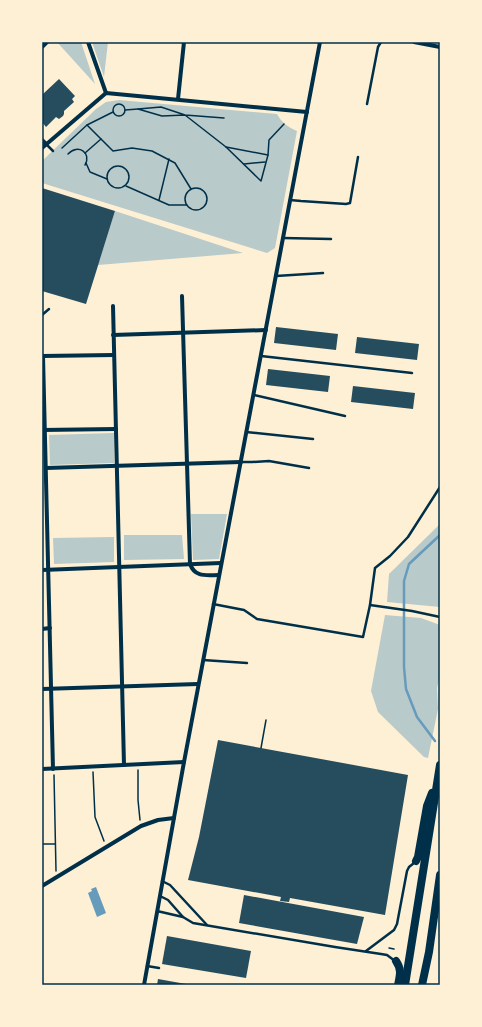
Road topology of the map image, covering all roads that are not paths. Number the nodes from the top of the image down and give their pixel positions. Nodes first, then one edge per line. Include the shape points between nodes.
1 (47, 42) edge
2 (88, 42) edge
3 (184, 42) edge
4 (320, 42) edge
5 (381, 42) edge
6 (414, 42) edge
7 (42, 47) edge
8 (440, 47) edge
9 (106, 93) junction
10 (178, 99) junction
11 (367, 104) dead end
12 (307, 112) junction
13 (42, 140) edge
14 (46, 144) junction
15 (42, 148) edge
16 (53, 151) dead end
17 (358, 157) dead end
18 (290, 200) junction
19 (283, 238) junction
20 (332, 239) dead end
21 (323, 273) dead end
22 (276, 276) junction
23 (182, 296) dead end
24 (113, 306) dead end
25 (49, 310) dead end
26 (42, 314) edge
27 (266, 330) junction
28 (183, 332) junction
29 (114, 335) junction
30 (114, 354) junction
31 (43, 356) edge
32 (261, 356) junction
33 (412, 373) dead end
34 (253, 395) junction
35 (345, 416) dead end
36 (116, 429) junction
37 (44, 430) edge
38 (246, 432) junction
39 (313, 439) dead end
40 (240, 462) junction
41 (187, 463) junction
42 (117, 465) junction
43 (46, 468) junction
44 (309, 468) dead end
45 (440, 487) edge
46 (221, 563) junction
47 (190, 564) junction
48 (120, 567) junction
49 (42, 570) edge
50 (49, 570) junction
51 (219, 575) junction
52 (213, 604) junction
53 (370, 605) junction
54 (440, 617) edge
55 (50, 628) junction
56 (42, 629) edge
57 (203, 660) junction
58 (247, 663) dead end
59 (198, 684) junction
60 (122, 687) junction
61 (52, 689) junction
62 (42, 690) edge
63 (184, 762) junction
64 (124, 765) junction
65 (440, 765) edge
66 (53, 768) junction
67 (42, 769) edge
68 (437, 781) junction
69 (174, 818) junction
70 (416, 861) joint
71 (440, 875) edge
72 (162, 881) junction
73 (42, 886) edge
74 (160, 896) junction
75 (157, 911) junction
76 (183, 917) junction
77 (208, 925) junction
78 (366, 952) junction
79 (396, 961) joint
80 (147, 966) junction
81 (159, 968) dead end
82 (144, 985) edge
83 (398, 985) edge
84 (405, 985) edge
85 (422, 985) edge

1 - 7 street
2 - 9 street
3 - 10 street
4 - 12 street
5 - 11 lane
6 - 8 street
9 - 10 street
9 - 14 street
10 - 12 street
12 - 18 street
13 - 14 street
14 - 15 street
14 - 16 lane
17 - 18 lane via 350,203
18 - 19 street
19 - 20 lane
19 - 22 street
21 - 22 lane
22 - 27 street
23 - 28 street
24 - 29 street
25 - 26 lane
27 - 28 street
27 - 32 street
28 - 29 street
28 - 41 street
29 - 30 street
30 - 31 street
30 - 36 street
31 - 37 street
32 - 33 lane
32 - 34 street
34 - 35 lane
34 - 38 street
36 - 37 street
36 - 42 street
37 - 43 street
38 - 39 lane
38 - 40 street
40 - 41 street
40 - 44 lane via 269,461
40 - 46 street
41 - 42 street
41 - 47 street
42 - 43 street
42 - 48 street
43 - 50 street
45 - 53 lane via 408,537 376,568
46 - 47 street
46 - 51 street
47 - 48 street
47 - 51 street via 199,575
48 - 50 street
48 - 60 street
49 - 50 street
50 - 55 street
51 - 52 street
52 - 53 lane via 244,610 257,619 363,637
52 - 57 street
53 - 54 lane
55 - 56 street
55 - 61 street
57 - 58 lane
57 - 59 street
59 - 60 street
59 - 63 street
60 - 61 street
60 - 64 street
61 - 62 street
61 - 66 street
63 - 64 street
63 - 69 street
64 - 66 street
65 - 68 main road
66 - 67 street
68 - 70 main road via 427,806
68 - 84 main road
69 - 72 street
69 - 73 street via 141,826
70 - 78 lane via 407,871 394,930
71 - 85 main road
72 - 74 street
72 - 77 lane via 170,885
74 - 75 street
74 - 76 lane via 168,900
75 - 76 lane
75 - 80 street
76 - 77 lane via 193,923
77 - 78 lane
78 - 79 lane via 387,955
79 - 83 main road via 400,970
80 - 81 lane
80 - 82 street

